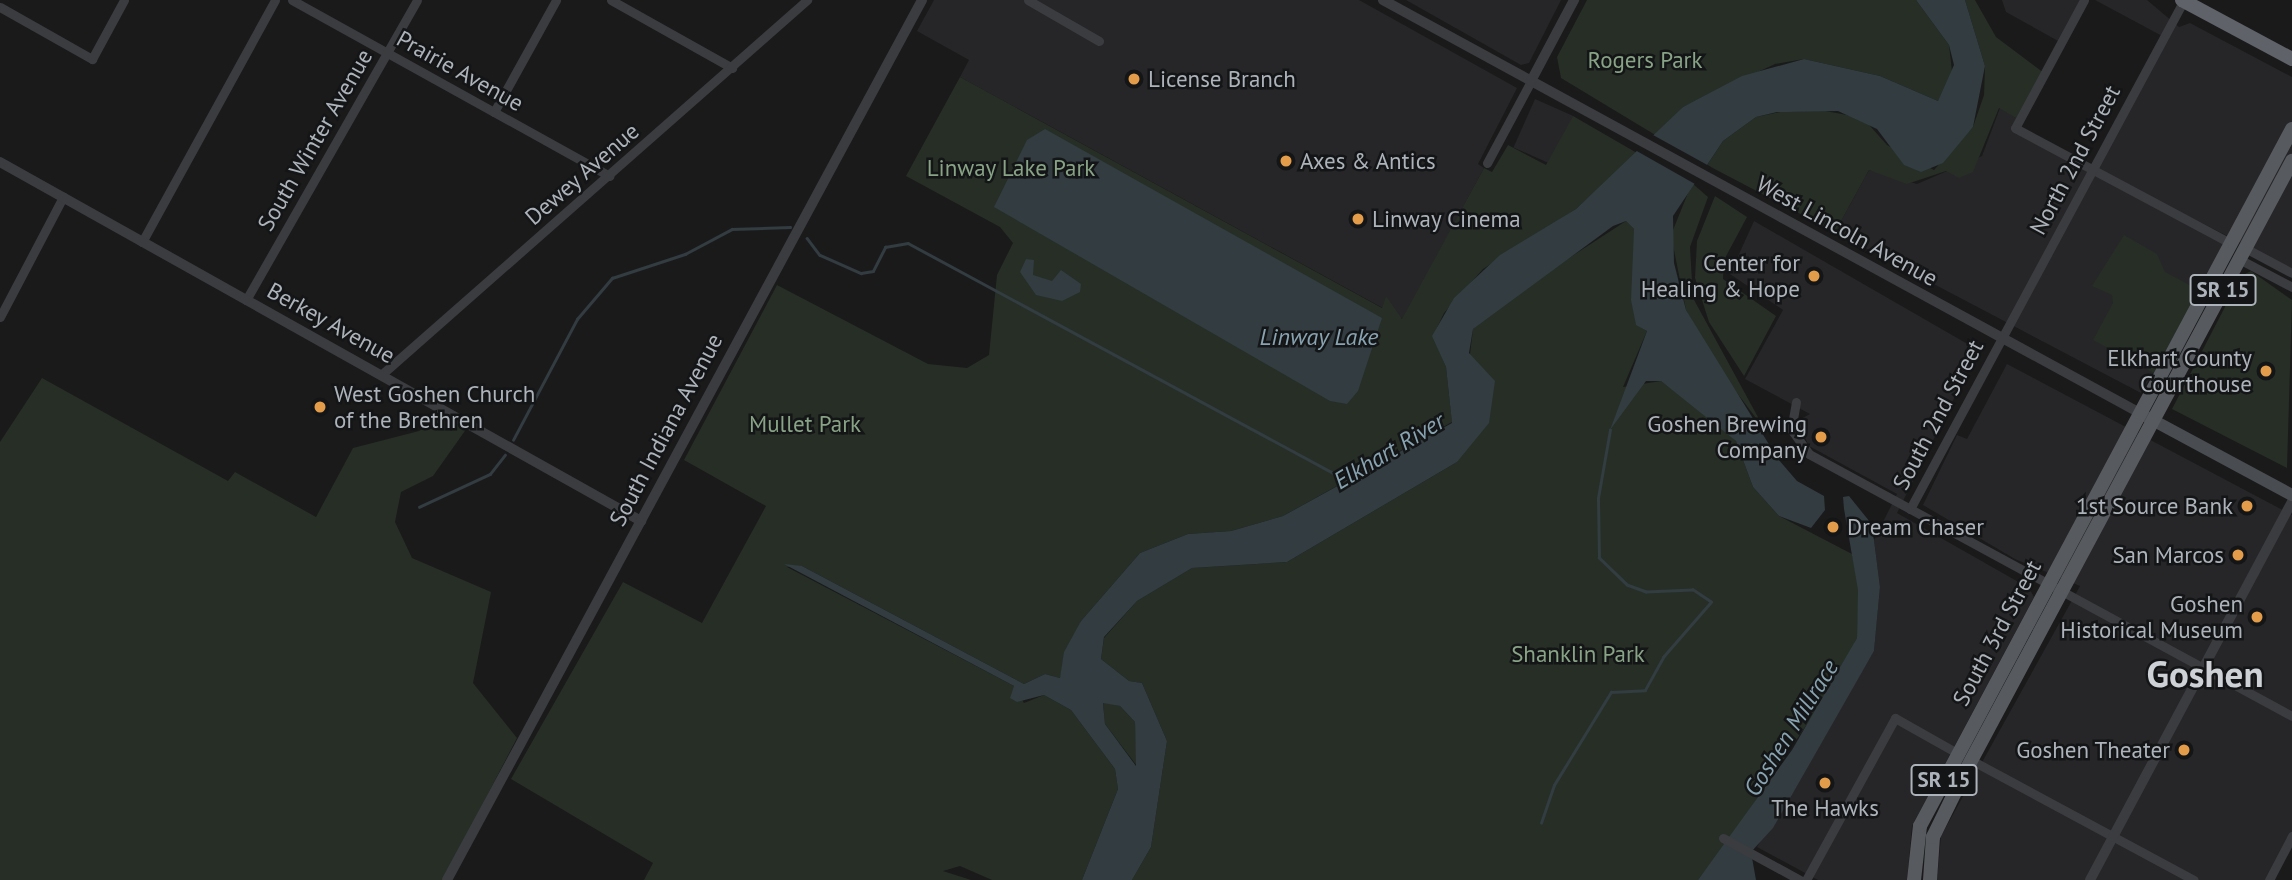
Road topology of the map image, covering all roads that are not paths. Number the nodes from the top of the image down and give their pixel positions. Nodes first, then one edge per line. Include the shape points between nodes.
1 (124, 0) edge
2 (275, 0) edge
3 (292, 0) edge
4 (417, 0) edge
5 (556, 0) edge
6 (611, 0) edge
7 (807, 0) edge
8 (922, 0) edge
9 (1028, 0) edge
10 (1383, 0) edge
11 (1574, 0) edge
12 (2084, 0) edge
13 (2183, 0) edge
14 (0, 7) edge
15 (1099, 41) dead end
16 (387, 53) junction
17 (2290, 56) edge
18 (732, 68) junction
19 (1531, 81) junction
20 (494, 112) junction
21 (2292, 128) edge
22 (2292, 161) edge
23 (0, 162) edge
24 (1488, 163) dead end
25 (2092, 169) junction
26 (609, 176) junction
27 (64, 197) junction
28 (142, 242) junction
29 (2230, 243) junction
30 (2242, 253) junction
31 (2292, 273) edge
32 (2292, 287) edge
33 (246, 300) junction
34 (0, 317) edge
35 (2001, 338) junction
36 (381, 375) junction
37 (1796, 402) dead end
38 (2140, 413) junction
39 (2154, 420) junction
40 (2292, 495) edge
41 (2292, 502) edge
42 (1910, 509) junction
43 (642, 521) junction
44 (2048, 585) junction
45 (2061, 593) junction
46 (2203, 668) junction
47 (2292, 716) edge
48 (1965, 757) junction
49 (2292, 836) edge
50 (2113, 837) junction
51 (1725, 839) dead end
52 (447, 880) edge
53 (1801, 880) edge
54 (1806, 880) edge
55 (1914, 880) edge
56 (1930, 880) edge
57 (2090, 880) edge
58 (2194, 880) edge
59 (2269, 880) edge

1 - 14 street via 92,59
2 - 28 street
3 - 16 street, Prairie Avenue
4 - 16 street, South Winter Avenue
5 - 20 street
6 - 18 street
7 - 18 street, Dewey Avenue
8 - 43 street, South Indiana Avenue
9 - 15 street
10 - 19 street, West Lincoln Avenue
11 - 19 street
12 - 25 street via 2015,128
13 - 17 highway
13 - 25 street, North 2nd Street
16 - 20 street, Prairie Avenue
16 - 33 street, South Winter Avenue
18 - 26 street, Dewey Avenue
19 - 24 street
19 - 35 street, West Lincoln Avenue
20 - 26 street, Prairie Avenue
21 - 29 main road, SR 15
22 - 30 main road, SR 15
23 - 27 street, Berkey Avenue
25 - 29 street
25 - 35 street, North 2nd Street
26 - 36 street, Dewey Avenue
27 - 28 street, Berkey Avenue
27 - 34 street
28 - 33 street, Berkey Avenue
29 - 38 main road, SR 15
30 - 31 street
30 - 32 street
30 - 39 main road, SR 15
33 - 36 street, Berkey Avenue
35 - 38 street, West Lincoln Avenue
35 - 42 street, South 2nd Street
36 - 43 street, Berkey Avenue
37 - 42 street via 1789,420 1803,448
38 - 39 main road, West Lincoln Avenue
38 - 44 main road, South 3rd Street / SR 15
39 - 40 main road, West Lincoln Avenue
39 - 45 main road, South 3rd Street / SR 15
41 - 46 street
42 - 44 street
43 - 52 street, South Indiana Avenue
44 - 45 street
44 - 48 main road, South 3rd Street / SR 15
45 - 46 street
45 - 48 main road, South 3rd Street / SR 15
46 - 47 street
46 - 50 street
48 - 50 street
48 - 54 street via 1895,718
48 - 55 main road, South 3rd Street / SR 15 via 1920,826
48 - 56 main road, South 3rd Street / SR 15 via 1933,837
49 - 59 street
50 - 57 street
50 - 58 street
51 - 53 street

